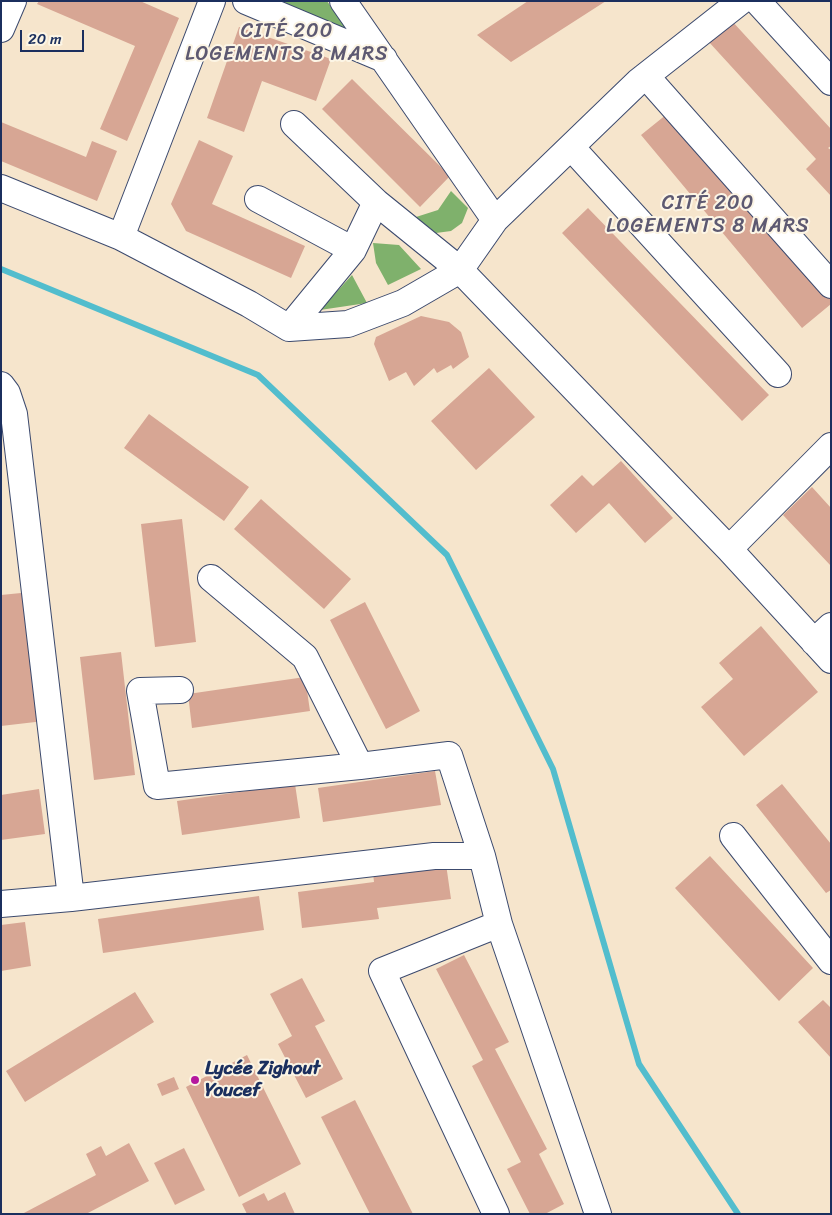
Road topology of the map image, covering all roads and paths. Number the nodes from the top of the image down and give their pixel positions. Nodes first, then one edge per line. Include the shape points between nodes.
1 (13, 1) edge
2 (246, 1) edge
3 (343, 1) edge
4 (741, 1) edge
5 (757, 1) edge
6 (206, 3) edge
7 (1, 29) edge
8 (384, 59) junction
9 (646, 76) junction
10 (831, 82) edge
11 (294, 124) dead end
12 (571, 147) junction
13 (1, 188) edge
14 (258, 199) dead end
15 (376, 202) junction
16 (495, 220) junction
17 (121, 237) junction
18 (353, 250) junction
19 (460, 270) junction
20 (831, 285) edge
21 (289, 328) junction
22 (778, 374) dead end
23 (1, 385) edge
24 (831, 446) edge
25 (729, 549) junction
26 (211, 578) dead end
27 (825, 643) edge
28 (180, 690) dead end
29 (360, 766) junction
30 (733, 836) dead end
31 (482, 856) junction
32 (71, 898) junction
33 (1, 904) edge
34 (499, 924) junction
35 (831, 961) edge
36 (496, 1214) edge
37 (598, 1214) edge

1 - 7 street
2 - 8 street
3 - 8 street
4 - 9 street
5 - 10 street
6 - 17 street
8 - 16 street
9 - 12 street
9 - 20 street
11 - 15 street
12 - 16 street
12 - 22 street
13 - 17 street
14 - 18 street
15 - 18 street
15 - 19 street
16 - 19 street
17 - 21 street
18 - 21 street
19 - 21 street via 402,303 348,324
19 - 25 street
23 - 32 street via 14,414
24 - 25 street
25 - 27 street
26 - 29 street via 305,657
28 - 29 street via 140,691 157,786
29 - 31 street via 449,755
30 - 35 street
31 - 32 street via 434,856
31 - 34 street
32 - 33 street
34 - 36 street via 382,971
34 - 37 street

